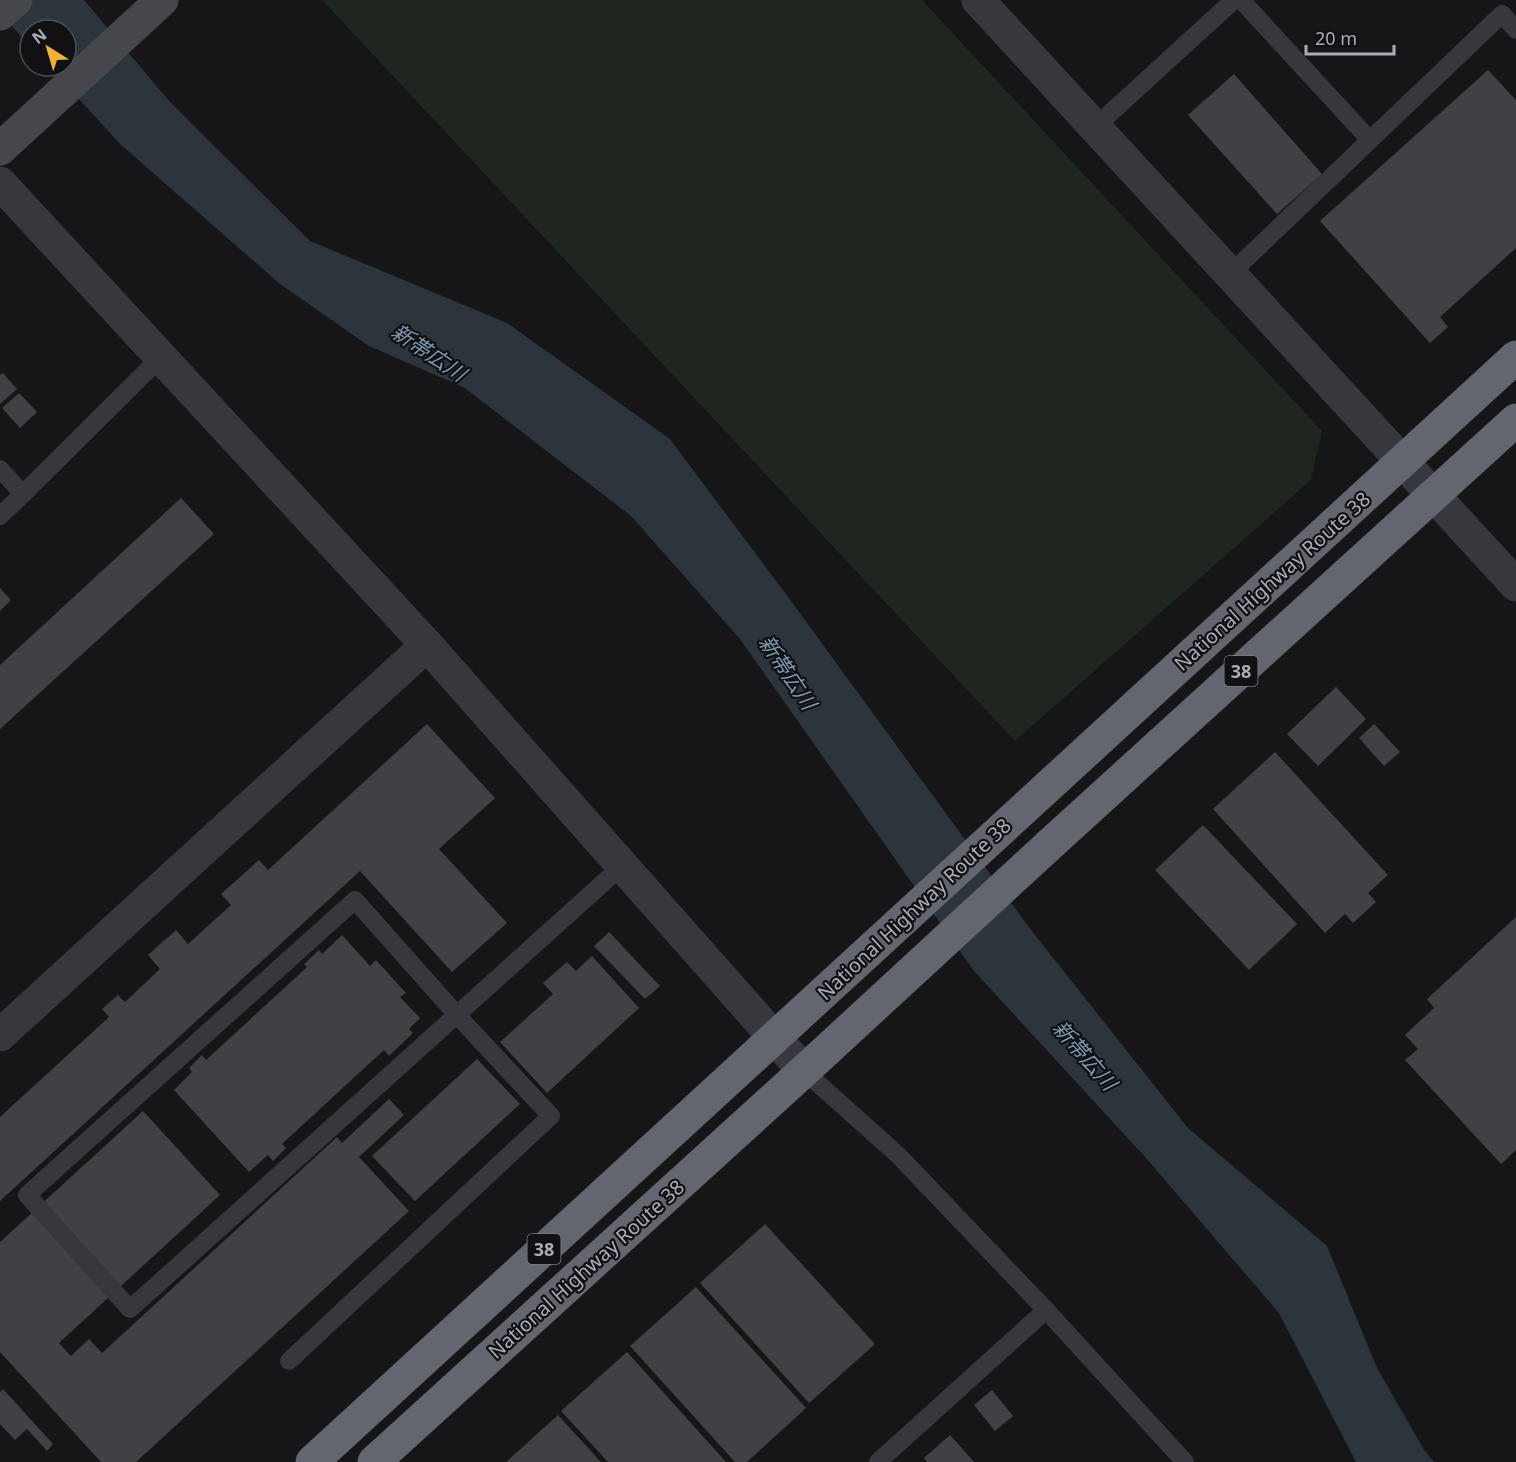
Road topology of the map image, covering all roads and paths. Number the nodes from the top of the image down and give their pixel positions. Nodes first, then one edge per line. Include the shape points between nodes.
1 (16, 0) edge
2 (162, 0) edge
3 (978, 0) edge
4 (1234, 0) edge
5 (1241, 0) edge
6 (0, 15) edge
7 (1516, 30) edge
8 (1095, 127) junction
9 (10, 140) edge
10 (1370, 140) junction
11 (0, 183) edge
12 (1230, 274) junction
13 (161, 357) junction
14 (1516, 357) edge
15 (1516, 420) edge
16 (1402, 462) junction
17 (0, 469) edge
18 (23, 494) junction
19 (1433, 495) junction
20 (0, 516) edge
21 (1516, 585) edge
22 (427, 645) junction
23 (622, 865) junction
24 (457, 1015) junction
25 (0, 1035) edge
26 (775, 1037) junction
27 (804, 1071) junction
28 (1046, 1310) junction
29 (289, 1361) dead end
30 (312, 1462) edge
31 (374, 1462) edge
32 (878, 1462) edge
33 (1185, 1462) edge

1 - 6 street
2 - 9 street
3 - 8 street
4 - 8 lane
5 - 10 lane
7 - 10 lane via 1502,15
8 - 12 street
10 - 12 lane
11 - 13 street
12 - 16 street
13 - 18 lane
13 - 22 street
14 - 16 highway, National Highway Route 38 / 38
15 - 19 highway, National Highway Route 38 / 38
16 - 19 street
16 - 26 highway, National Highway Route 38 / 38
17 - 18 lane
18 - 20 lane
19 - 21 street
19 - 27 highway, National Highway Route 38 / 38
22 - 23 street
22 - 25 street
23 - 24 lane
23 - 26 street
24 - 24 lane via 130,1309 27,1195 355,900
24 - 29 lane via 551,1116
26 - 27 street
26 - 30 highway, National Highway Route 38 / 38
27 - 28 lane via 898,1155
27 - 31 highway, National Highway Route 38 / 38
28 - 32 lane
28 - 33 lane

